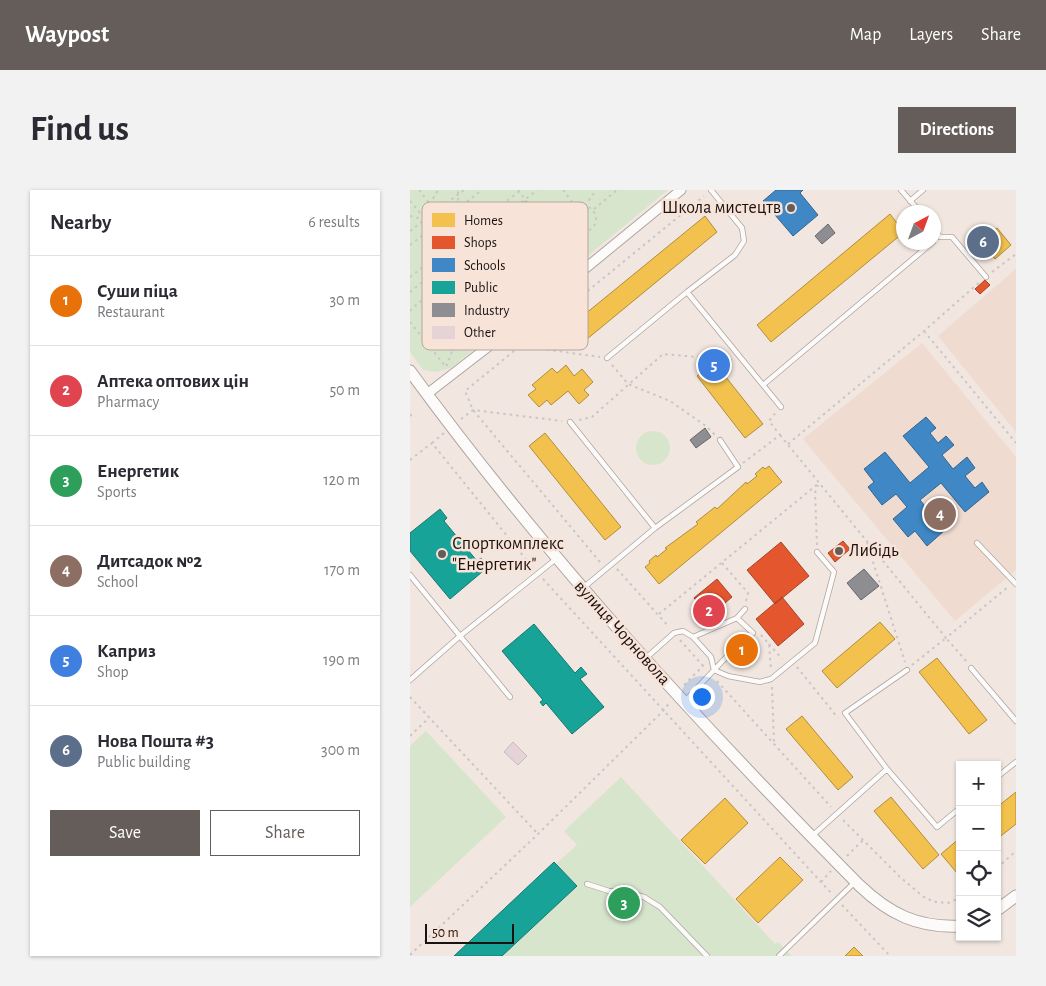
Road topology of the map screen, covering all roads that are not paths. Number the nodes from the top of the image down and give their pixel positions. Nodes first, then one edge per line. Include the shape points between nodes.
1 (681, 190) edge
2 (711, 190) edge
3 (901, 190) edge
4 (923, 190) edge
5 (910, 201) junction
6 (914, 205) edge
7 (941, 237) edge
8 (923, 250) edge
9 (588, 266) edge
10 (986, 277) road end
11 (687, 292) junction
12 (484, 350) edge
13 (607, 358) road end
14 (410, 371) edge
15 (763, 385) junction
16 (427, 394) junction
17 (781, 407) road end
18 (570, 422) road end
19 (720, 440) road end
20 (655, 528) junction
21 (977, 543) dead end
22 (817, 552) road end
23 (557, 558) junction
24 (410, 575) edge
25 (1015, 583) edge
26 (582, 588) junction
27 (745, 609) road end
28 (737, 618) junction
29 (460, 636) junction
30 (693, 637) junction
31 (644, 659) junction
32 (971, 668) road end
33 (907, 670) road end
34 (712, 672) junction
35 (410, 680) edge
36 (510, 697) dead end
37 (685, 702) junction
38 (1016, 721) edge
39 (1016, 762) edge
40 (887, 769) junction
41 (1001, 774) edge
42 (956, 811) edge
43 (812, 836) junction
44 (856, 881) junction
45 (587, 884) dead end
46 (1016, 896) edge
47 (1001, 907) edge
48 (956, 926) edge
49 (707, 956) edge
50 (779, 956) edge

1 - 9 street
2 - 11 lane via 742,228 744,241 735,255
3 - 5 lane
4 - 5 lane
5 - 6 lane
7 - 10 lane via 952,237
8 - 15 lane
11 - 13 lane
11 - 15 lane
12 - 16 street
14 - 16 street, вулиця Чорновола
15 - 17 lane
16 - 23 street, вулиця Чорновола
18 - 20 lane
19 - 20 lane via 738,467
20 - 26 lane
21 - 25 lane
22 - 34 lane via 834,572 815,643 771,679 760,682
23 - 26 street, вулиця Чорновола
23 - 29 lane
24 - 29 lane
26 - 31 street, вулиця Чорновола
27 - 28 lane
28 - 30 lane
28 - 34 lane via 752,633
29 - 35 lane
29 - 36 lane
30 - 31 lane via 683,631 674,633
30 - 34 lane via 712,657
31 - 37 street, вулиця Чорновола
32 - 38 lane
33 - 40 lane via 845,713
34 - 37 lane
37 - 43 street, вулиця Чорновола
39 - 41 lane
40 - 42 lane via 936,827
40 - 43 lane
43 - 44 street, вулиця Чорновола
44 - 48 street, вулиця Чорновола via 885,907 901,916 940,927
44 - 50 lane
45 - 49 lane via 644,897 660,908
46 - 47 street

